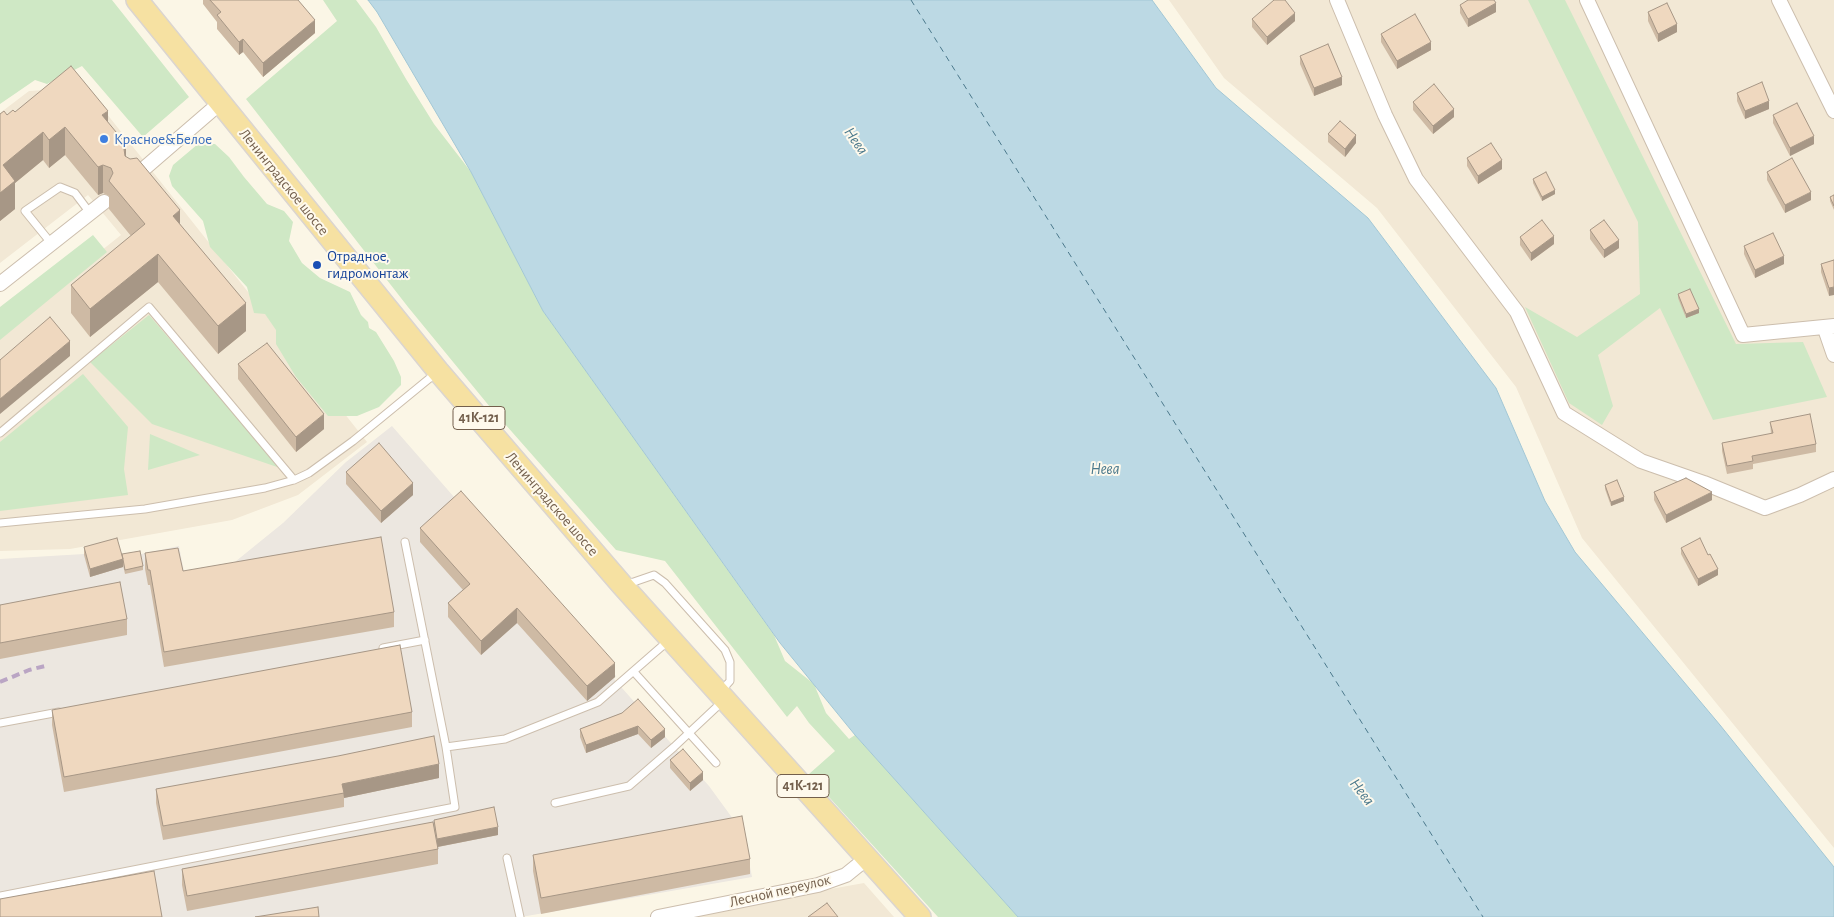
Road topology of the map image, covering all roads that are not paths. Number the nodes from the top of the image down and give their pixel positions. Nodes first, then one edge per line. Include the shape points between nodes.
1 (138, 0) edge
2 (1337, 0) edge
3 (1587, 0) edge
4 (1779, 0) edge
5 (220, 103) junction
6 (1834, 111) edge
7 (132, 179) edge
8 (104, 202) dead end
9 (90, 213) junction
10 (51, 243) junction
11 (0, 284) edge
12 (1829, 327) edge
13 (1834, 355) edge
14 (438, 371) junction
15 (0, 433) edge
16 (1834, 479) edge
17 (294, 480) junction
18 (0, 523) edge
19 (405, 542) dead end
20 (622, 585) junction
21 (670, 639) junction
22 (425, 640) junction
23 (376, 649) edge
24 (634, 672) junction
25 (722, 696) junction
26 (68, 710) edge
27 (0, 724) edge
28 (689, 733) junction
29 (446, 747) junction
30 (716, 762) dead end
31 (555, 803) dead end
32 (507, 858) dead end
33 (867, 858) junction
34 (0, 896) edge
35 (687, 914) edge
36 (520, 917) edge
37 (658, 917) edge
38 (920, 917) edge

1 - 5 main road, Ленинградское шоссе / 41К-121
2 - 16 street via 1385,115 1416,179 1517,312 1564,413 1641,461 1704,482 1765,508
3 - 12 street via 1743,335
4 - 6 street
5 - 7 street
5 - 14 main road, Ленинградское шоссе / 41К-121
8 - 9 street
9 - 10 street
9 - 10 lane via 75,193 60,187 25,212
10 - 11 street
12 - 13 street
14 - 17 lane via 353,441
14 - 20 main road, Ленинградское шоссе / 41К-121
15 - 17 lane via 149,307
17 - 18 lane via 145,509
19 - 22 lane
20 - 21 main road, Ленинградское шоссе / 41К-121
20 - 25 lane via 654,575 665,583 725,650 730,662 730,681
21 - 24 lane
21 - 25 main road, Ленинградское шоссе / 41К-121
22 - 23 lane
22 - 29 lane
24 - 28 lane
24 - 29 lane via 598,702 505,739
25 - 28 lane
25 - 33 main road, Ленинградское шоссе / 41К-121
26 - 27 lane
28 - 30 lane
28 - 31 lane via 629,786
29 - 34 lane via 455,807
32 - 36 lane
33 - 35 street, Лесной переулок via 846,875 818,885
33 - 38 main road, 41К-121
35 - 37 street, Лесной переулок

